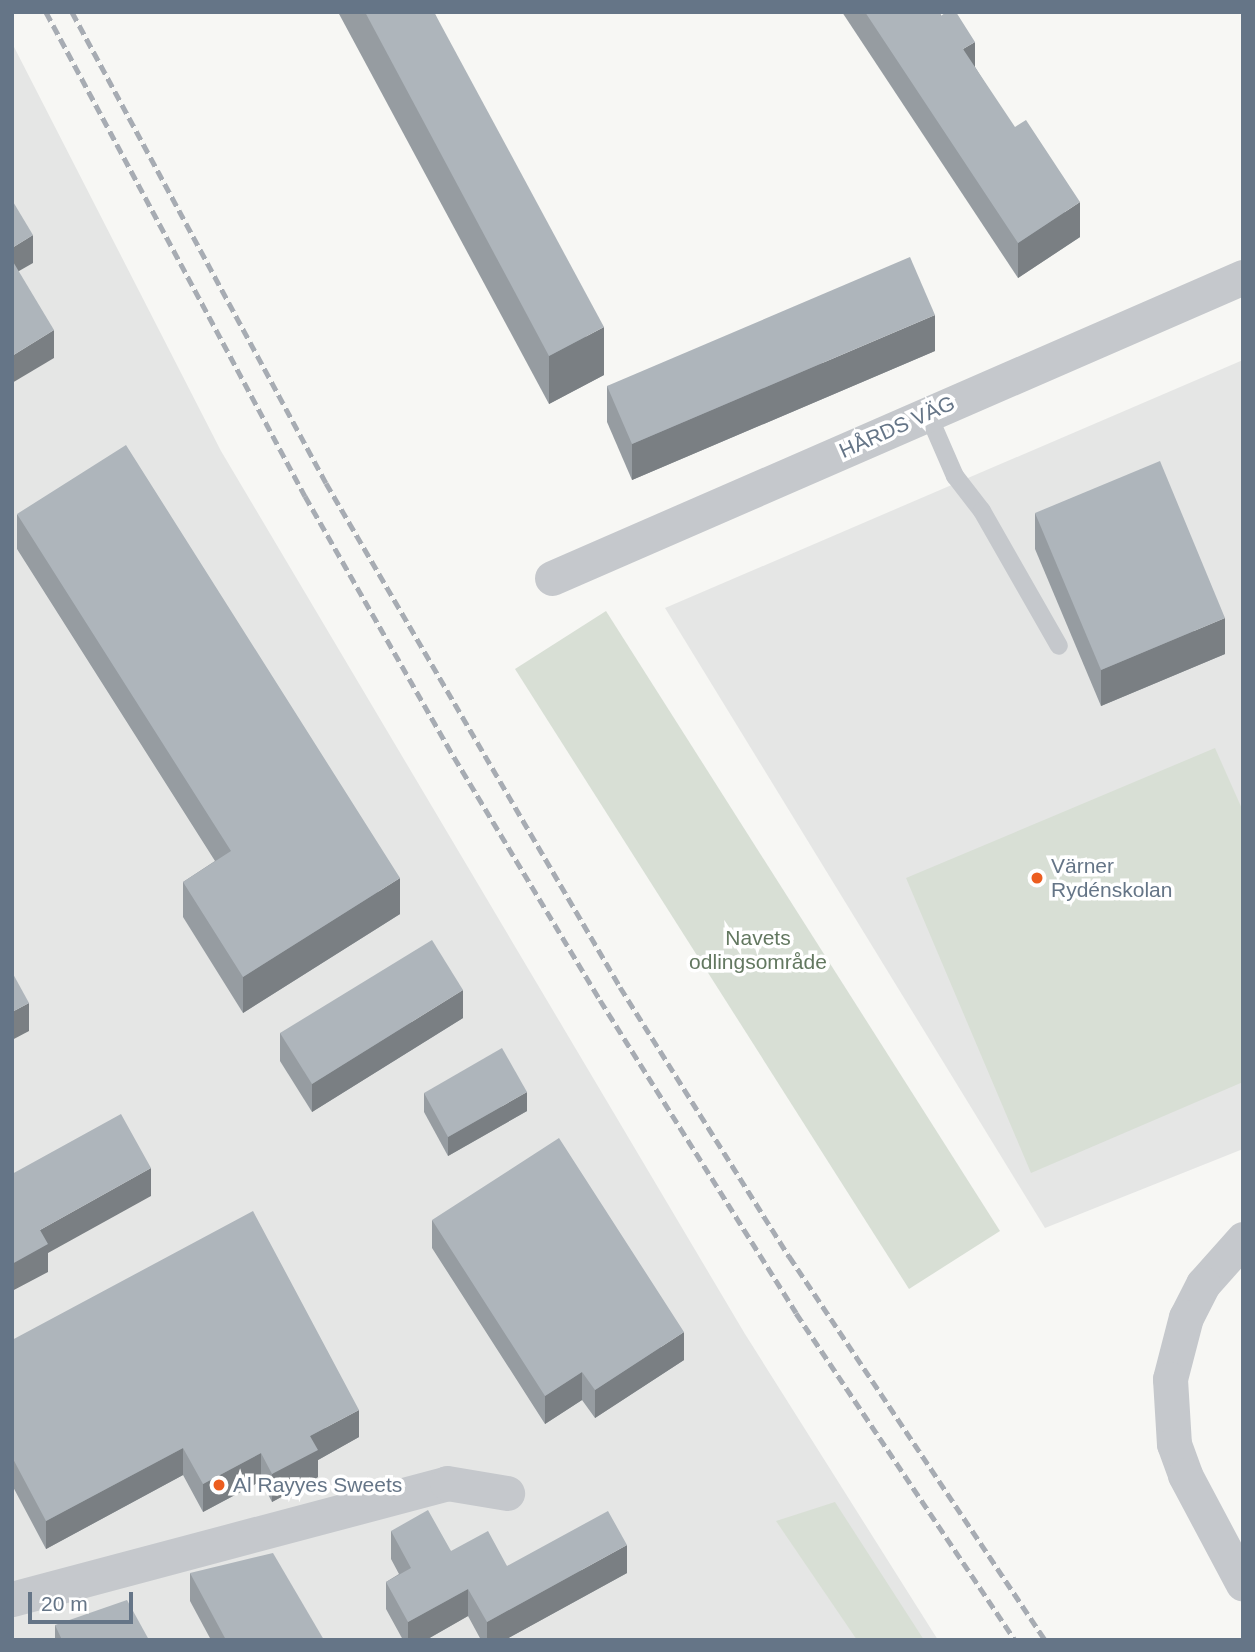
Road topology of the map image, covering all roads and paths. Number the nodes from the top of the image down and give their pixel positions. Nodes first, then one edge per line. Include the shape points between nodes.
1 (1243, 277) edge
2 (928, 414) junction
3 (552, 578) dead end
4 (1059, 646) dead end
5 (1243, 1239) edge
6 (507, 1493) dead end
7 (1243, 1584) edge
8 (12, 1599) edge

1 - 2 street, HÅRDS VÄG
2 - 3 street, HÅRDS VÄG
2 - 4 lane via 955,476 982,511
5 - 7 street via 1203,1284 1191,1306 1170,1379 1174,1444 1185,1475
6 - 8 street via 447,1483

